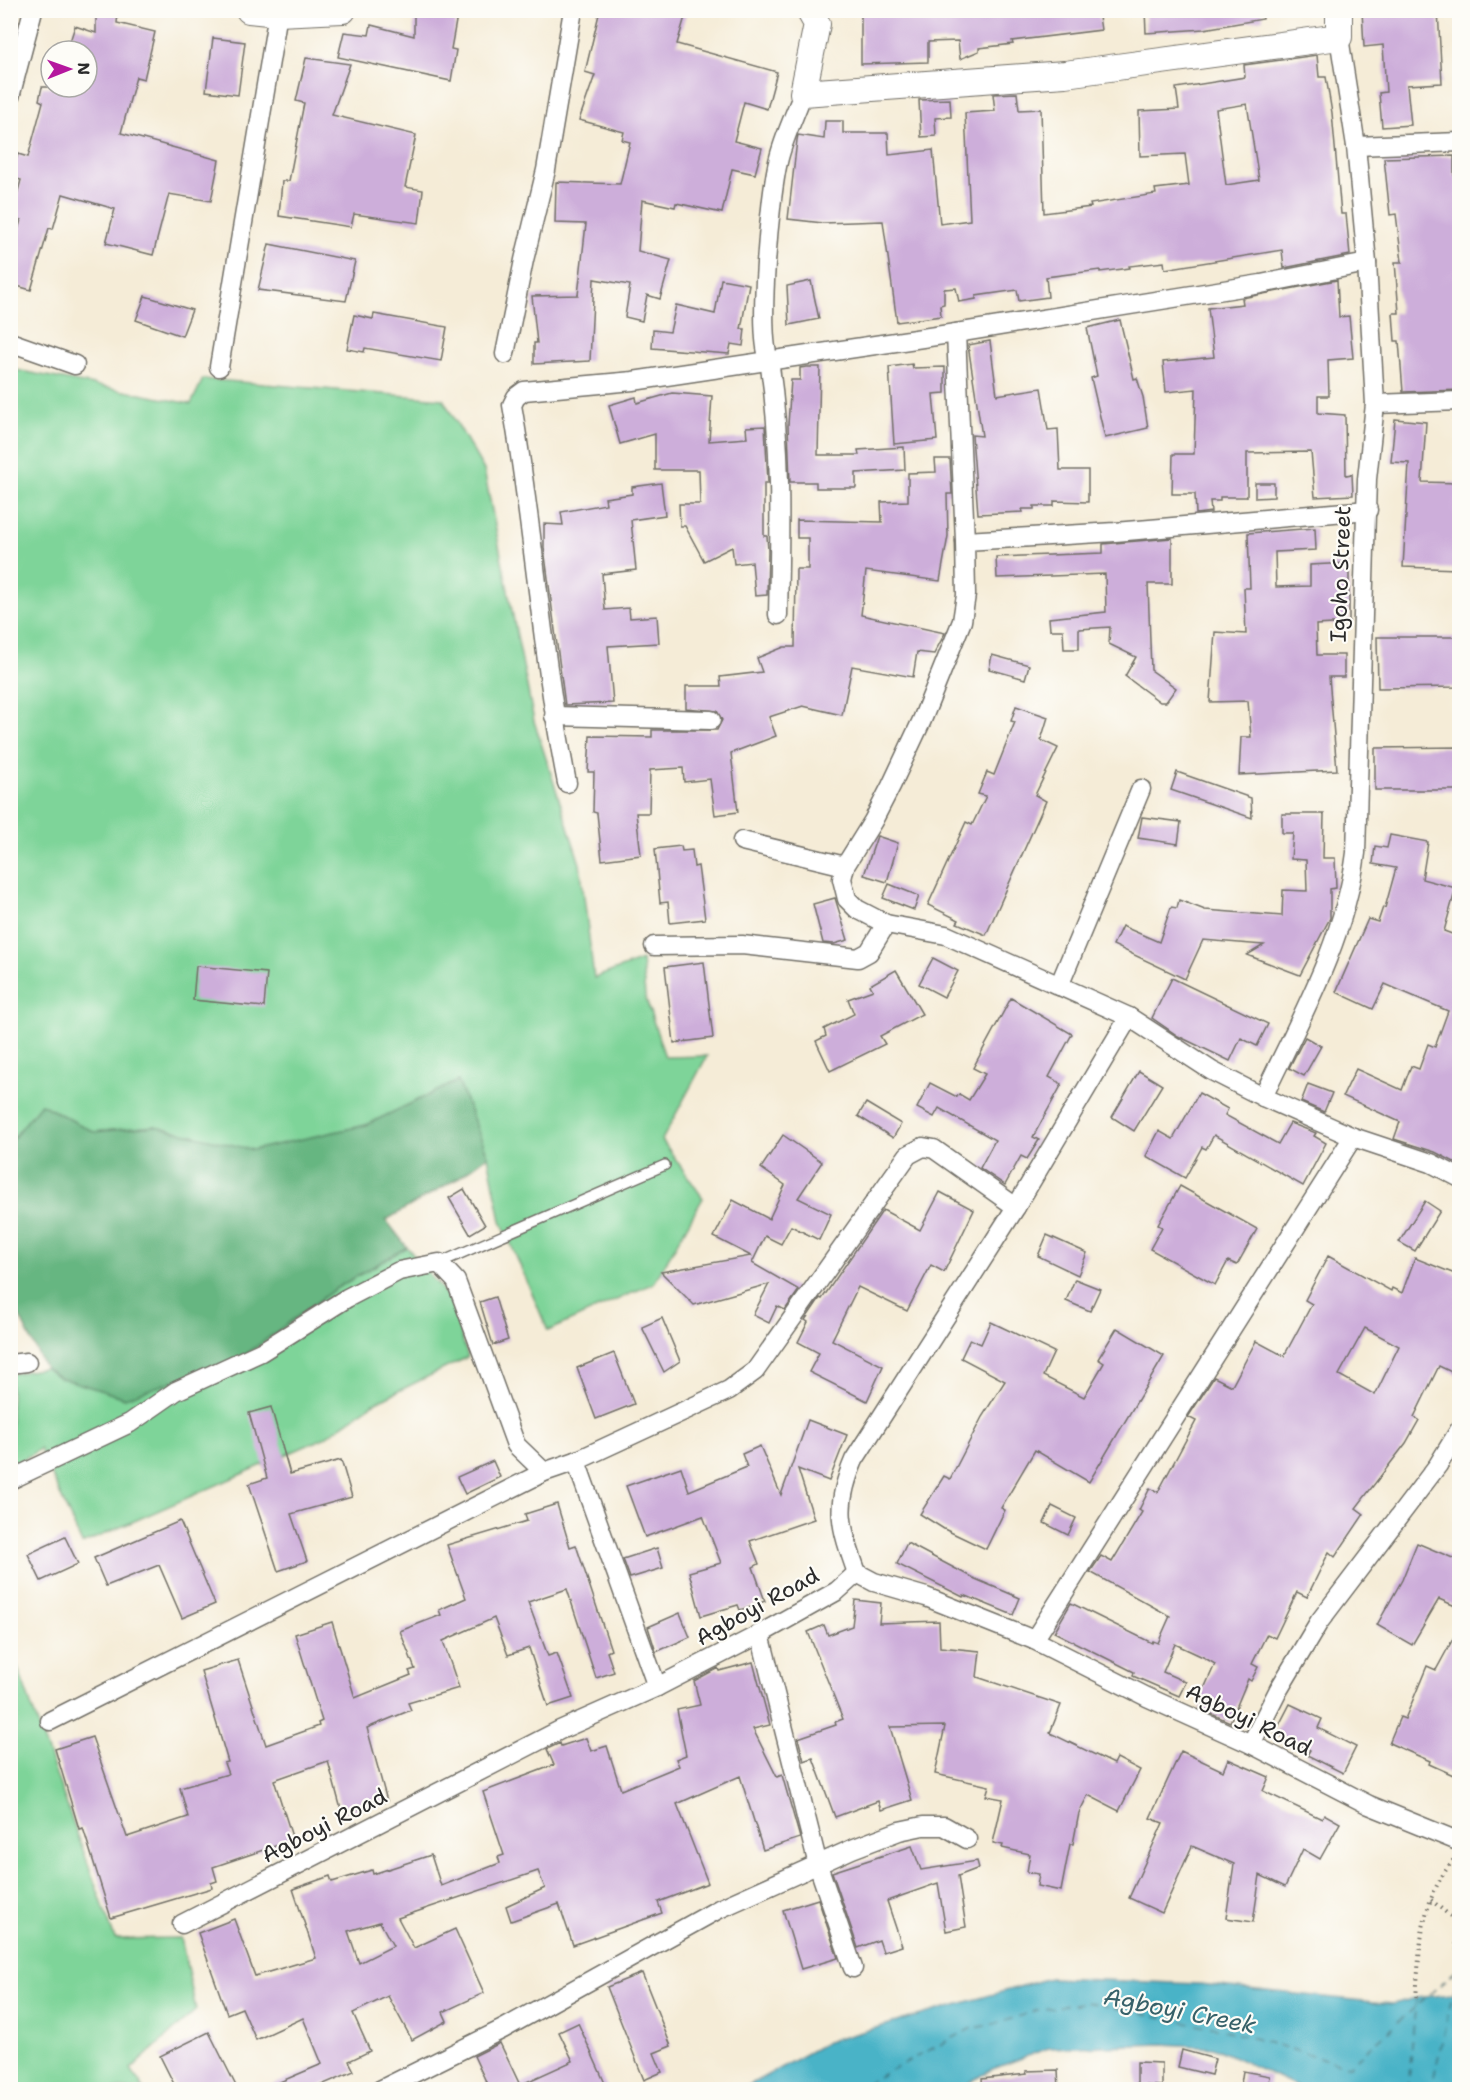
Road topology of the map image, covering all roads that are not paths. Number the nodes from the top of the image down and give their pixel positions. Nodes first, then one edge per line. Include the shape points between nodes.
1 (33, 10) edge
2 (249, 10) edge
3 (343, 10) edge
4 (573, 10) edge
5 (1339, 10) edge
6 (278, 13) junction
7 (817, 15) edge
8 (1339, 37) junction
9 (803, 93) junction
10 (10, 97) edge
11 (1460, 142) edge
12 (1356, 146) junction
13 (1367, 263) junction
14 (956, 333) junction
15 (10, 342) edge
16 (505, 354) dead end
17 (769, 359) junction
18 (75, 365) dead end
19 (219, 367) dead end
20 (1460, 401) edge
21 (1375, 404) junction
22 (1368, 510) junction
23 (965, 540) junction
24 (778, 615) dead end
25 (554, 716) junction
26 (711, 720) dead end
27 (567, 783) dead end
28 (1141, 789) dead end
29 (742, 841) dead end
30 (845, 866) junction
31 (886, 924) junction
32 (654, 946) dead end
33 (1059, 986) junction
34 (1129, 1017) junction
35 (1263, 1097) junction
36 (1353, 1137) junction
37 (665, 1165) dead end
38 (1460, 1179) edge
39 (1016, 1207) junction
40 (439, 1263) junction
41 (1460, 1429) edge
42 (576, 1461) junction
43 (544, 1472) junction
44 (10, 1480) edge
45 (857, 1573) junction
46 (760, 1634) junction
47 (1034, 1640) junction
48 (657, 1687) junction
49 (50, 1721) dead end
50 (1251, 1744) junction
51 (967, 1839) dead end
52 (1460, 1842) edge
53 (818, 1865) junction
54 (182, 1924) dead end
55 (853, 1968) dead end
56 (380, 2090) edge

1 - 10 street
2 - 6 street
3 - 6 street
4 - 16 street via 546,170
5 - 8 street
6 - 19 street
7 - 9 street
8 - 9 street via 1065,74
8 - 12 street, Igoho Street
9 - 17 street via 778,161 770,219 763,323
11 - 12 street
12 - 13 street, Igoho Street
13 - 14 street
13 - 21 street, Igoho Street
14 - 17 street
14 - 23 street
15 - 18 street
17 - 24 street via 778,419
17 - 25 street via 633,381 524,391 516,397 512,405
20 - 21 street
21 - 22 street, Igoho Street via 1367,479
22 - 23 street via 1115,532
22 - 35 street, Igoho Street via 1352,882 1333,944
23 - 30 street via 966,595 962,621 909,748 873,821
25 - 26 street
25 - 27 street
28 - 33 street
29 - 30 street
30 - 31 street via 842,879 847,899 857,909
31 - 32 street via 869,952 858,958 742,945
31 - 33 street via 946,935
33 - 34 street
34 - 35 street via 1212,1071
34 - 39 street
35 - 36 street
36 - 38 street via 1431,1163
36 - 47 street
37 - 40 lane
39 - 42 street via 934,1149 923,1147 908,1155 755,1371 729,1390
39 - 45 street via 854,1460 842,1489 841,1526
40 - 43 street via 456,1281 516,1445
40 - 44 street via 399,1271 347,1298 261,1352 176,1391 130,1422
41 - 50 street via 1438,1465 1319,1622
42 - 43 street
42 - 48 street
43 - 49 street
45 - 46 street, Agboyi Road via 837,1591
45 - 47 street, Agboyi Road
46 - 48 street, Agboyi Road
46 - 53 street
47 - 50 street, Agboyi Road
48 - 54 street, Agboyi Road via 560,1730
50 - 52 street, Agboyi Road via 1369,1805
51 - 53 street via 944,1826 923,1826 878,1839
53 - 55 street
53 - 56 street via 719,1909 503,2029

